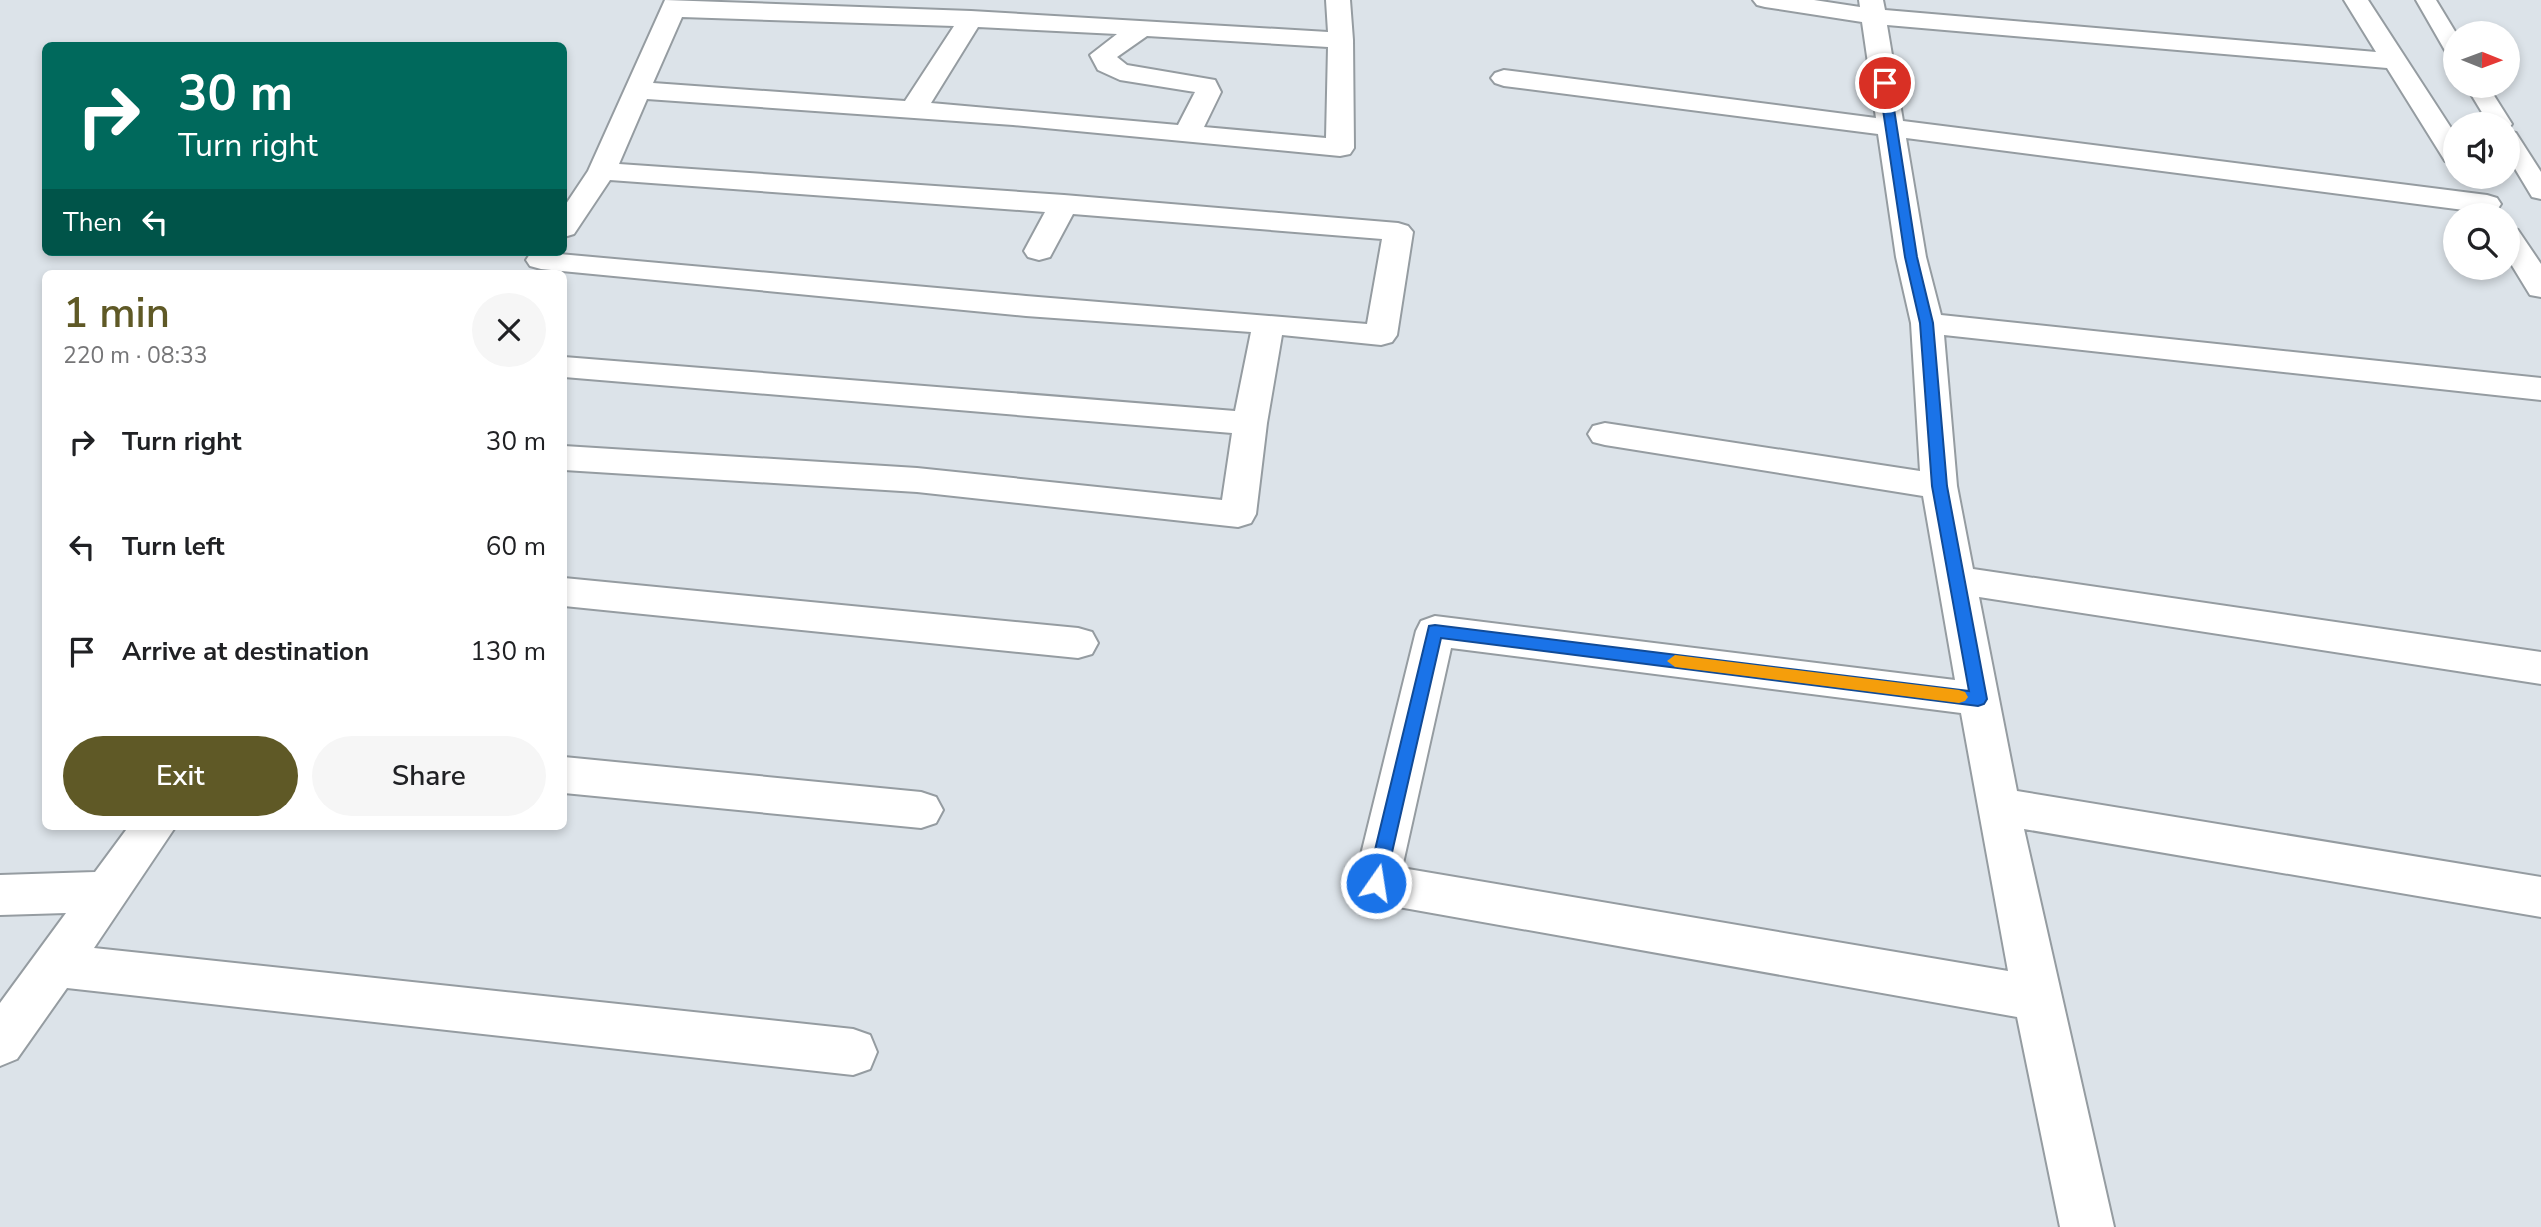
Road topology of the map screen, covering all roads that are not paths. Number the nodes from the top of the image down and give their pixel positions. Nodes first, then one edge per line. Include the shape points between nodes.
1 (1338, 0) edge
2 (1765, 0) edge
3 (2356, 0) edge
4 (2426, 0) edge
5 (675, 5) edge
6 (1872, 8) edge
7 (971, 18) junction
8 (1142, 28) junction
9 (2443, 29) edge
10 (1340, 40) junction
11 (2395, 61) junction
12 (1504, 78) dead end
13 (637, 90) junction
14 (913, 110) junction
15 (1892, 129) junction
16 (1187, 134) junction
17 (2443, 136) edge
18 (2520, 160) edge
19 (602, 171) junction
20 (2530, 179) edge
21 (1065, 204) junction
22 (2443, 204) edge
23 (567, 224) edge
24 (1039, 251) dead end
25 (2520, 255) edge
26 (540, 262) edge
27 (2541, 288) edge
28 (1927, 323) junction
29 (1268, 324) junction
30 (567, 367) edge
31 (2541, 389) edge
32 (1250, 423) junction
33 (1605, 434) dead end
34 (567, 458) edge
35 (1939, 486) junction
36 (1956, 580) junction
37 (567, 592) edge
38 (1078, 643) dead end
39 (2541, 668) edge
40 (1978, 699) junction
41 (567, 775) edge
42 (1998, 806) junction
43 (921, 810) dead end
44 (151, 830) edge
45 (108, 892) junction
46 (0, 895) edge
47 (2541, 897) edge
48 (55, 965) junction
49 (2037, 998) junction
50 (0, 1043) edge
51 (853, 1052) dead end
52 (2087, 1227) edge

1 - 10 street
2 - 6 street
3 - 11 street
4 - 9 lane
5 - 7 street via 784,14
5 - 13 street
6 - 11 street
6 - 15 street
7 - 8 street
7 - 14 street
8 - 10 street
8 - 16 street via 1103,55 1107,65 1120,72 1206,86 1208,92
10 - 16 street via 1340,148
11 - 17 street
12 - 15 street
13 - 14 street
13 - 19 street
14 - 16 street
15 - 22 street
15 - 28 street via 1911,257
18 - 20 lane
19 - 21 street
19 - 23 street
21 - 24 street
21 - 29 street via 1398,232 1381,335
25 - 27 street
26 - 29 street
28 - 31 street
28 - 35 street
29 - 32 street
30 - 32 street
32 - 34 street via 1238,514 917,480
33 - 35 street
35 - 36 street
36 - 39 street
36 - 40 street
37 - 38 street
40 - 42 street
40 - 49 street via 1435,631 1376,883
41 - 43 street
42 - 47 street
42 - 49 street
44 - 45 street
45 - 46 street
45 - 48 street
48 - 50 street
48 - 51 street
49 - 52 street

